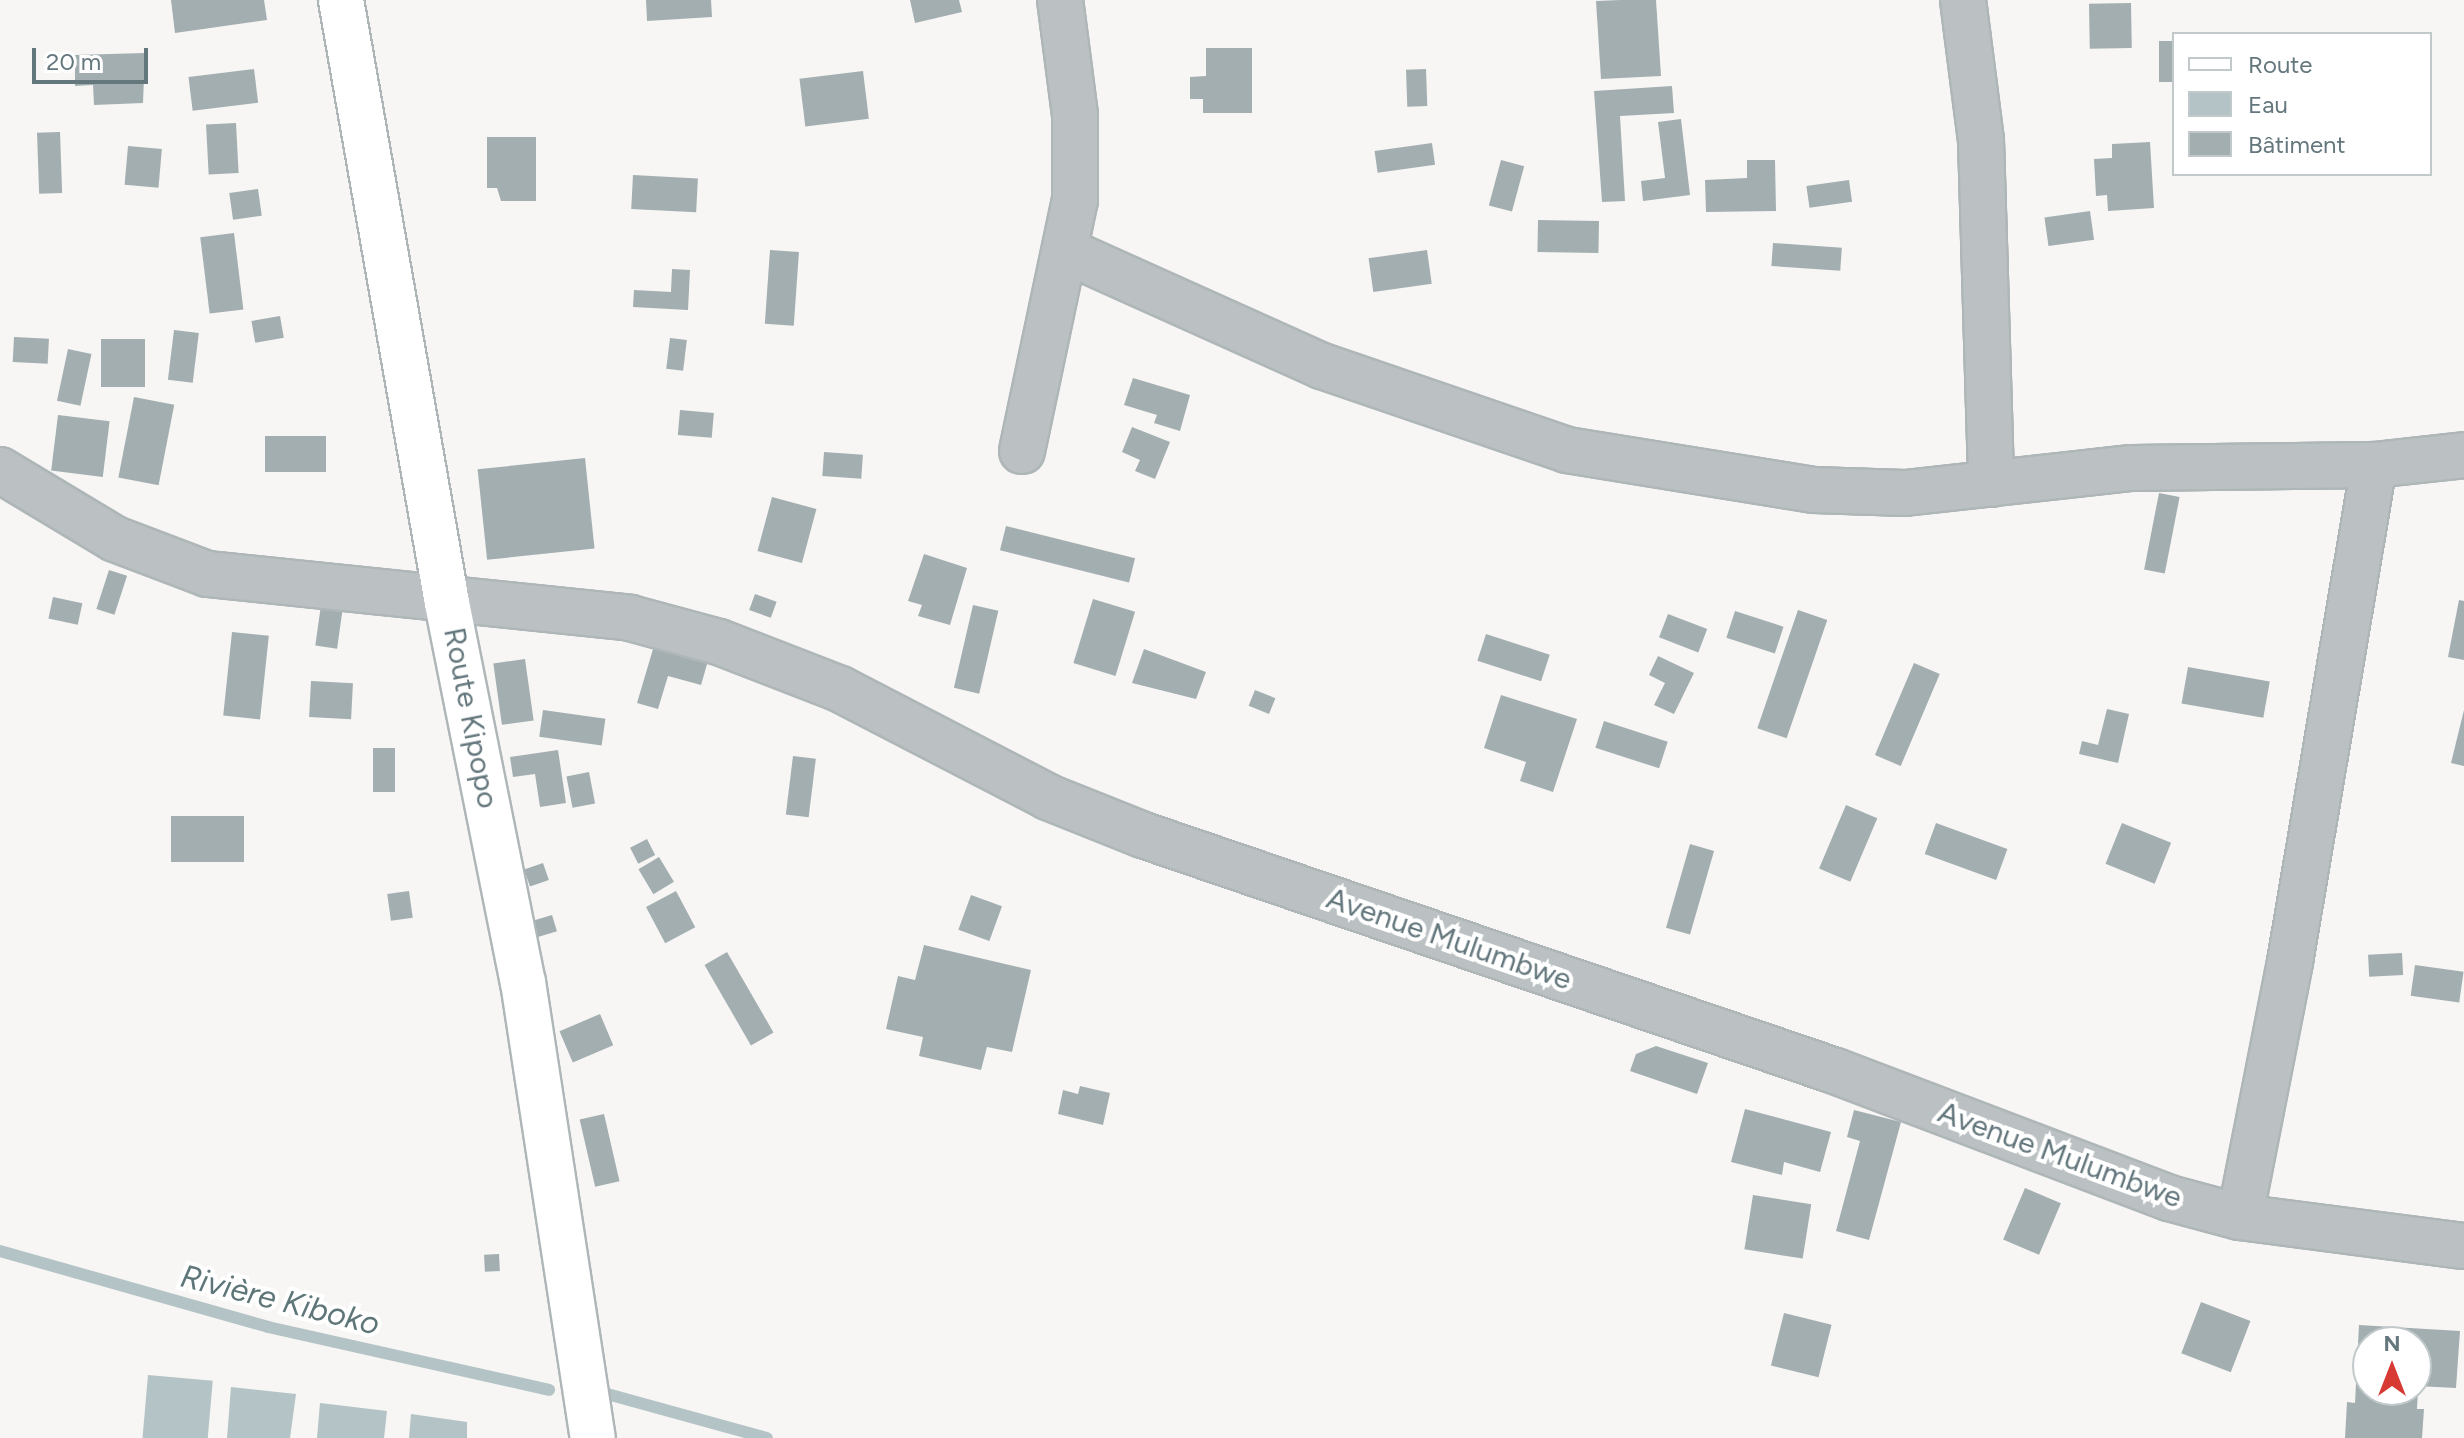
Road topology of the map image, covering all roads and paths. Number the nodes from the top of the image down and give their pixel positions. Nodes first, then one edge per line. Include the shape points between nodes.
1 (341, 0) edge
2 (1060, 0) edge
3 (1963, 0) edge
4 (1066, 251) junction
5 (1022, 451) dead end
6 (2464, 455) edge
7 (2374, 465) junction
8 (0, 470) edge
9 (1991, 484) junction
10 (447, 603) junction
11 (2240, 1217) junction
12 (2464, 1246) edge
13 (593, 1438) edge

1 - 10 main road, Route Kipopo
2 - 4 street via 1075,115 1075,200
3 - 9 street via 1985,211
4 - 5 street via 1054,285
4 - 9 street via 1310,361 1567,450 1814,490 1905,493
6 - 7 street
7 - 9 street via 2132,468
7 - 11 street via 2290,962
8 - 10 street, Avenue Mulumbwe via 115,539 207,574
10 - 11 street, Avenue Mulumbwe via 630,618 734,647 840,689 1048,797 1143,835 1835,1071 2169,1198
10 - 13 main road, Route Kipopo via 523,982
11 - 12 street, Avenue Mulumbwe

